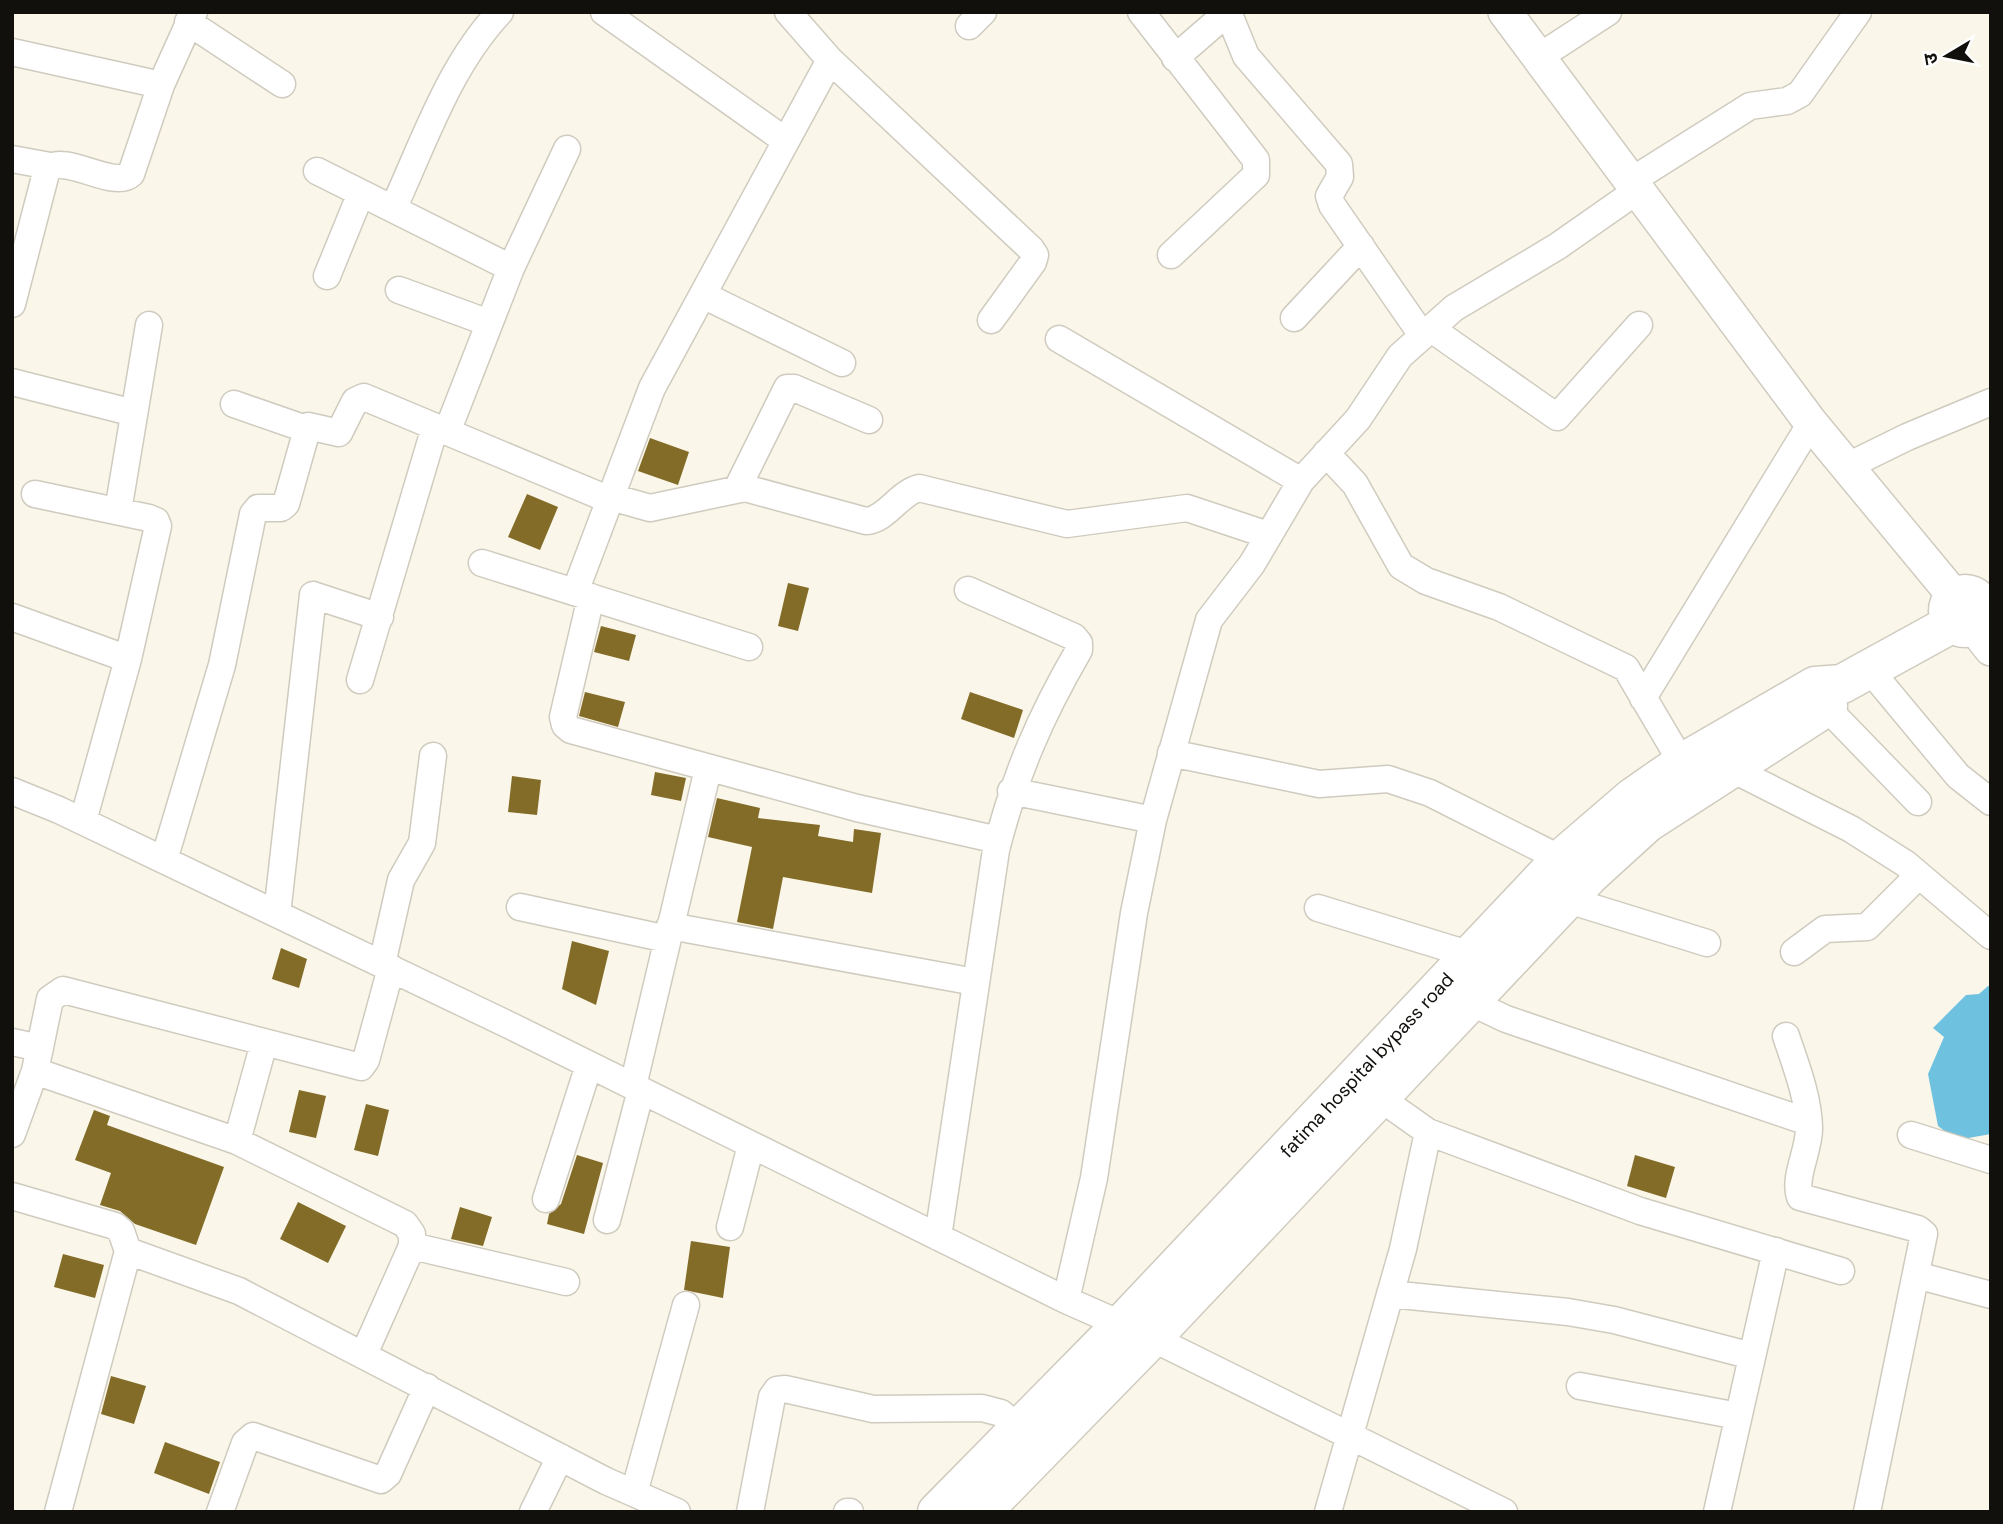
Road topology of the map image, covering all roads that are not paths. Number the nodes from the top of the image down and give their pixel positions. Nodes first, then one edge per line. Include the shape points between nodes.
1 (500, 12) edge
2 (604, 12) edge
3 (788, 12) edge
4 (1141, 12) edge
5 (1228, 12) edge
6 (1505, 12) edge
7 (1608, 12) edge
8 (1858, 12) edge
9 (191, 17) edge
10 (12, 52) edge
11 (1539, 57) junction
12 (1175, 58) junction
13 (830, 60) junction
14 (282, 84) dead end
15 (161, 85) junction
16 (786, 141) junction
17 (567, 149) dead end
18 (12, 159) edge
19 (50, 166) junction
20 (317, 171) dead end
21 (1635, 185) junction
22 (361, 193) junction
23 (393, 209) junction
24 (1361, 246) junction
25 (1171, 255) dead end
26 (17, 268) edge
27 (511, 268) junction
28 (327, 276) dead end
29 (399, 290) dead end
30 (703, 295) junction
31 (12, 304) edge
32 (1294, 318) dead end
33 (991, 320) dead end
34 (489, 323) junction
35 (1639, 325) dead end
36 (149, 326) dead end
37 (1426, 331) junction
38 (1059, 339) dead end
39 (842, 363) dead end
40 (12, 382) edge
41 (1991, 402) edge
42 (234, 404) dead end
43 (134, 412) junction
44 (869, 420) dead end
45 (1811, 423) junction
46 (306, 429) junction
47 (441, 429) junction
48 (1326, 453) junction
49 (1846, 467) junction
50 (1301, 481) junction
51 (737, 489) junction
52 (34, 494) dead end
53 (610, 498) junction
54 (118, 511) junction
55 (1268, 535) junction
56 (482, 563) dead end
57 (968, 590) dead end
58 (583, 595) junction
59 (1974, 616) edge
60 (12, 617) edge
61 (380, 617) junction
62 (749, 647) dead end
63 (128, 659) junction
64 (360, 680) dead end
65 (1846, 687) junction
66 (1643, 698) junction
67 (1171, 753) junction
68 (433, 756) dead end
69 (1682, 763) junction
70 (708, 769) junction
71 (1732, 769) junction
72 (12, 791) edge
73 (1011, 791) junction
74 (1918, 802) dead end
75 (1991, 802) edge
76 (1153, 820) junction
77 (83, 821) junction
78 (998, 839) junction
79 (1561, 859) junction
80 (164, 860) junction
81 (1919, 875) junction
82 (1565, 899) junction
83 (520, 906) dead end
84 (1318, 908) dead end
85 (277, 914) junction
86 (669, 932) junction
87 (1991, 936) edge
88 (1707, 943) dead end
89 (1794, 952) dead end
90 (1471, 956) junction
91 (386, 966) junction
92 (975, 982) junction
93 (1468, 1001) junction
94 (1786, 1036) dead end
95 (12, 1042) edge
96 (264, 1043) junction
97 (37, 1059) junction
98 (589, 1065) junction
99 (637, 1088) junction
100 (1380, 1098) junction
101 (1808, 1122) junction
102 (1428, 1132) junction
103 (12, 1134) edge
104 (1911, 1135) dead end
105 (237, 1141) junction
106 (751, 1145) junction
107 (1300, 1159) junction
108 (1991, 1160) edge
109 (12, 1196) edge
110 (546, 1199) dead end
111 (607, 1220) dead end
112 (730, 1227) dead end
113 (938, 1237) junction
114 (412, 1246) junction
115 (128, 1251) junction
116 (1776, 1251) junction
117 (1841, 1271) dead end
118 (1916, 1275) junction
119 (566, 1282) dead end
120 (1390, 1294) junction
121 (1991, 1295) edge
122 (1066, 1300) junction
123 (686, 1305) dead end
124 (1136, 1332) junction
125 (364, 1354) junction
126 (1752, 1356) junction
127 (1580, 1386) dead end
128 (427, 1387) junction
129 (1738, 1416) junction
130 (1018, 1427) junction
131 (1351, 1438) junction
132 (561, 1457) junction
133 (634, 1493) junction
134 (58, 1512) edge
135 (220, 1512) edge
136 (533, 1512) edge
137 (677, 1512) edge
138 (750, 1512) edge
139 (937, 1512) edge
140 (982, 1512) edge
141 (1328, 1512) edge
142 (1504, 1512) edge
143 (1717, 1512) edge
144 (1867, 1512) edge

1 - 23 street via 481,32 455,74
2 - 16 street
3 - 13 street
4 - 12 street
5 - 12 street
5 - 24 street via 1247,56 1339,164 1340,177 1329,196
6 - 11 main road
7 - 11 street
8 - 21 street via 1800,94 1787,101 1750,106
9 - 14 street
9 - 15 street
10 - 15 street
11 - 21 main road
12 - 25 street via 1256,160 1258,169
13 - 16 street
13 - 33 street via 1035,255
15 - 19 street via 127,178
16 - 30 street
17 - 27 street
18 - 19 street
19 - 26 street
20 - 22 street
21 - 37 street via 1558,246 1454,308
21 - 45 main road
22 - 23 street
22 - 28 street
23 - 27 street
24 - 32 street
24 - 37 street
26 - 31 street
27 - 34 street
29 - 34 street
30 - 39 street
30 - 53 street via 653,388
34 - 47 street
35 - 37 street via 1557,417
36 - 43 street
37 - 48 street via 1400,356 1358,419
38 - 50 street
40 - 43 street
41 - 49 street
42 - 46 street
43 - 54 street
44 - 51 street via 787,388
45 - 49 main road
45 - 66 street
46 - 47 street via 312,426 339,433 355,401 365,397
46 - 80 street via 286,504 258,508 253,514 222,665
47 - 53 street
47 - 61 street
48 - 50 street
48 - 66 street via 1355,484 1392,553 1411,574 1499,607 1618,663 1633,677
49 - 59 main road
50 - 55 street
51 - 53 street via 650,508
51 - 55 street via 753,489 866,521 919,488 1067,524 1187,508
52 - 54 street
53 - 58 street
54 - 63 street via 149,518 158,526
55 - 67 street via 1209,620
56 - 58 street
57 - 73 street via 1079,643
58 - 62 street
58 - 70 street via 565,725
59 - 65 highway, fatima hospital bypass road
60 - 63 street
61 - 64 street
61 - 85 street via 313,595
63 - 77 street
65 - 69 highway, fatima hospital bypass road via 1815,686
65 - 71 highway, fatima hospital bypass road
65 - 74 street
65 - 75 street
66 - 69 street
67 - 76 street
67 - 79 street via 1319,785 1388,779 1430,793
68 - 91 street via 422,843 401,880
69 - 79 highway, fatima hospital bypass road via 1633,797
70 - 78 street
70 - 86 street
71 - 81 street via 1851,829
71 - 82 highway, fatima hospital bypass road via 1647,823
72 - 77 street
73 - 76 street
73 - 78 street
76 - 122 street via 1134,913 1094,1178
77 - 80 street
78 - 92 street
79 - 90 highway, fatima hospital bypass road
80 - 85 street
81 - 87 street
81 - 89 street via 1867,927 1825,929
82 - 88 street
82 - 93 highway, fatima hospital bypass road
83 - 86 street
84 - 90 street
85 - 91 street
86 - 92 street
86 - 99 street
90 - 107 highway, fatima hospital bypass road
91 - 96 street via 361,1067
91 - 98 street
92 - 113 street
93 - 100 highway, fatima hospital bypass road
93 - 101 street via 1506,1019
94 - 101 street
95 - 97 street
96 - 97 street via 62,990 50,999
96 - 105 street
97 - 103 street
97 - 105 street
98 - 99 street
98 - 110 street
99 - 106 street
99 - 111 street
100 - 102 street
100 - 107 highway, fatima hospital bypass road
101 - 118 street via 1808,1147 1797,1189 1800,1197 1918,1229 1925,1241
102 - 116 street via 1640,1211
102 - 120 street
104 - 108 street
105 - 114 street via 405,1224 412,1234
106 - 112 street
106 - 113 street
107 - 124 highway, fatima hospital bypass road
109 - 115 street via 116,1226
113 - 122 street
114 - 119 street
114 - 125 street
115 - 125 street via 239,1291
115 - 134 street
116 - 117 street
116 - 126 street
118 - 121 street
118 - 144 street
120 - 126 street via 1568,1312
120 - 131 street
122 - 124 street
123 - 133 street
124 - 130 highway, fatima hospital bypass road
124 - 131 street
124 - 140 highway, fatima hospital bypass road
125 - 128 street
126 - 129 street
127 - 129 street
128 - 132 street
128 - 135 street via 388,1474 381,1480 253,1436 245,1443
129 - 143 street
130 - 138 street via 1001,1413 982,1408 873,1409 777,1391 772,1397
130 - 139 highway, fatima hospital bypass road
131 - 141 street
131 - 142 street
132 - 133 street
132 - 136 street
133 - 137 street

